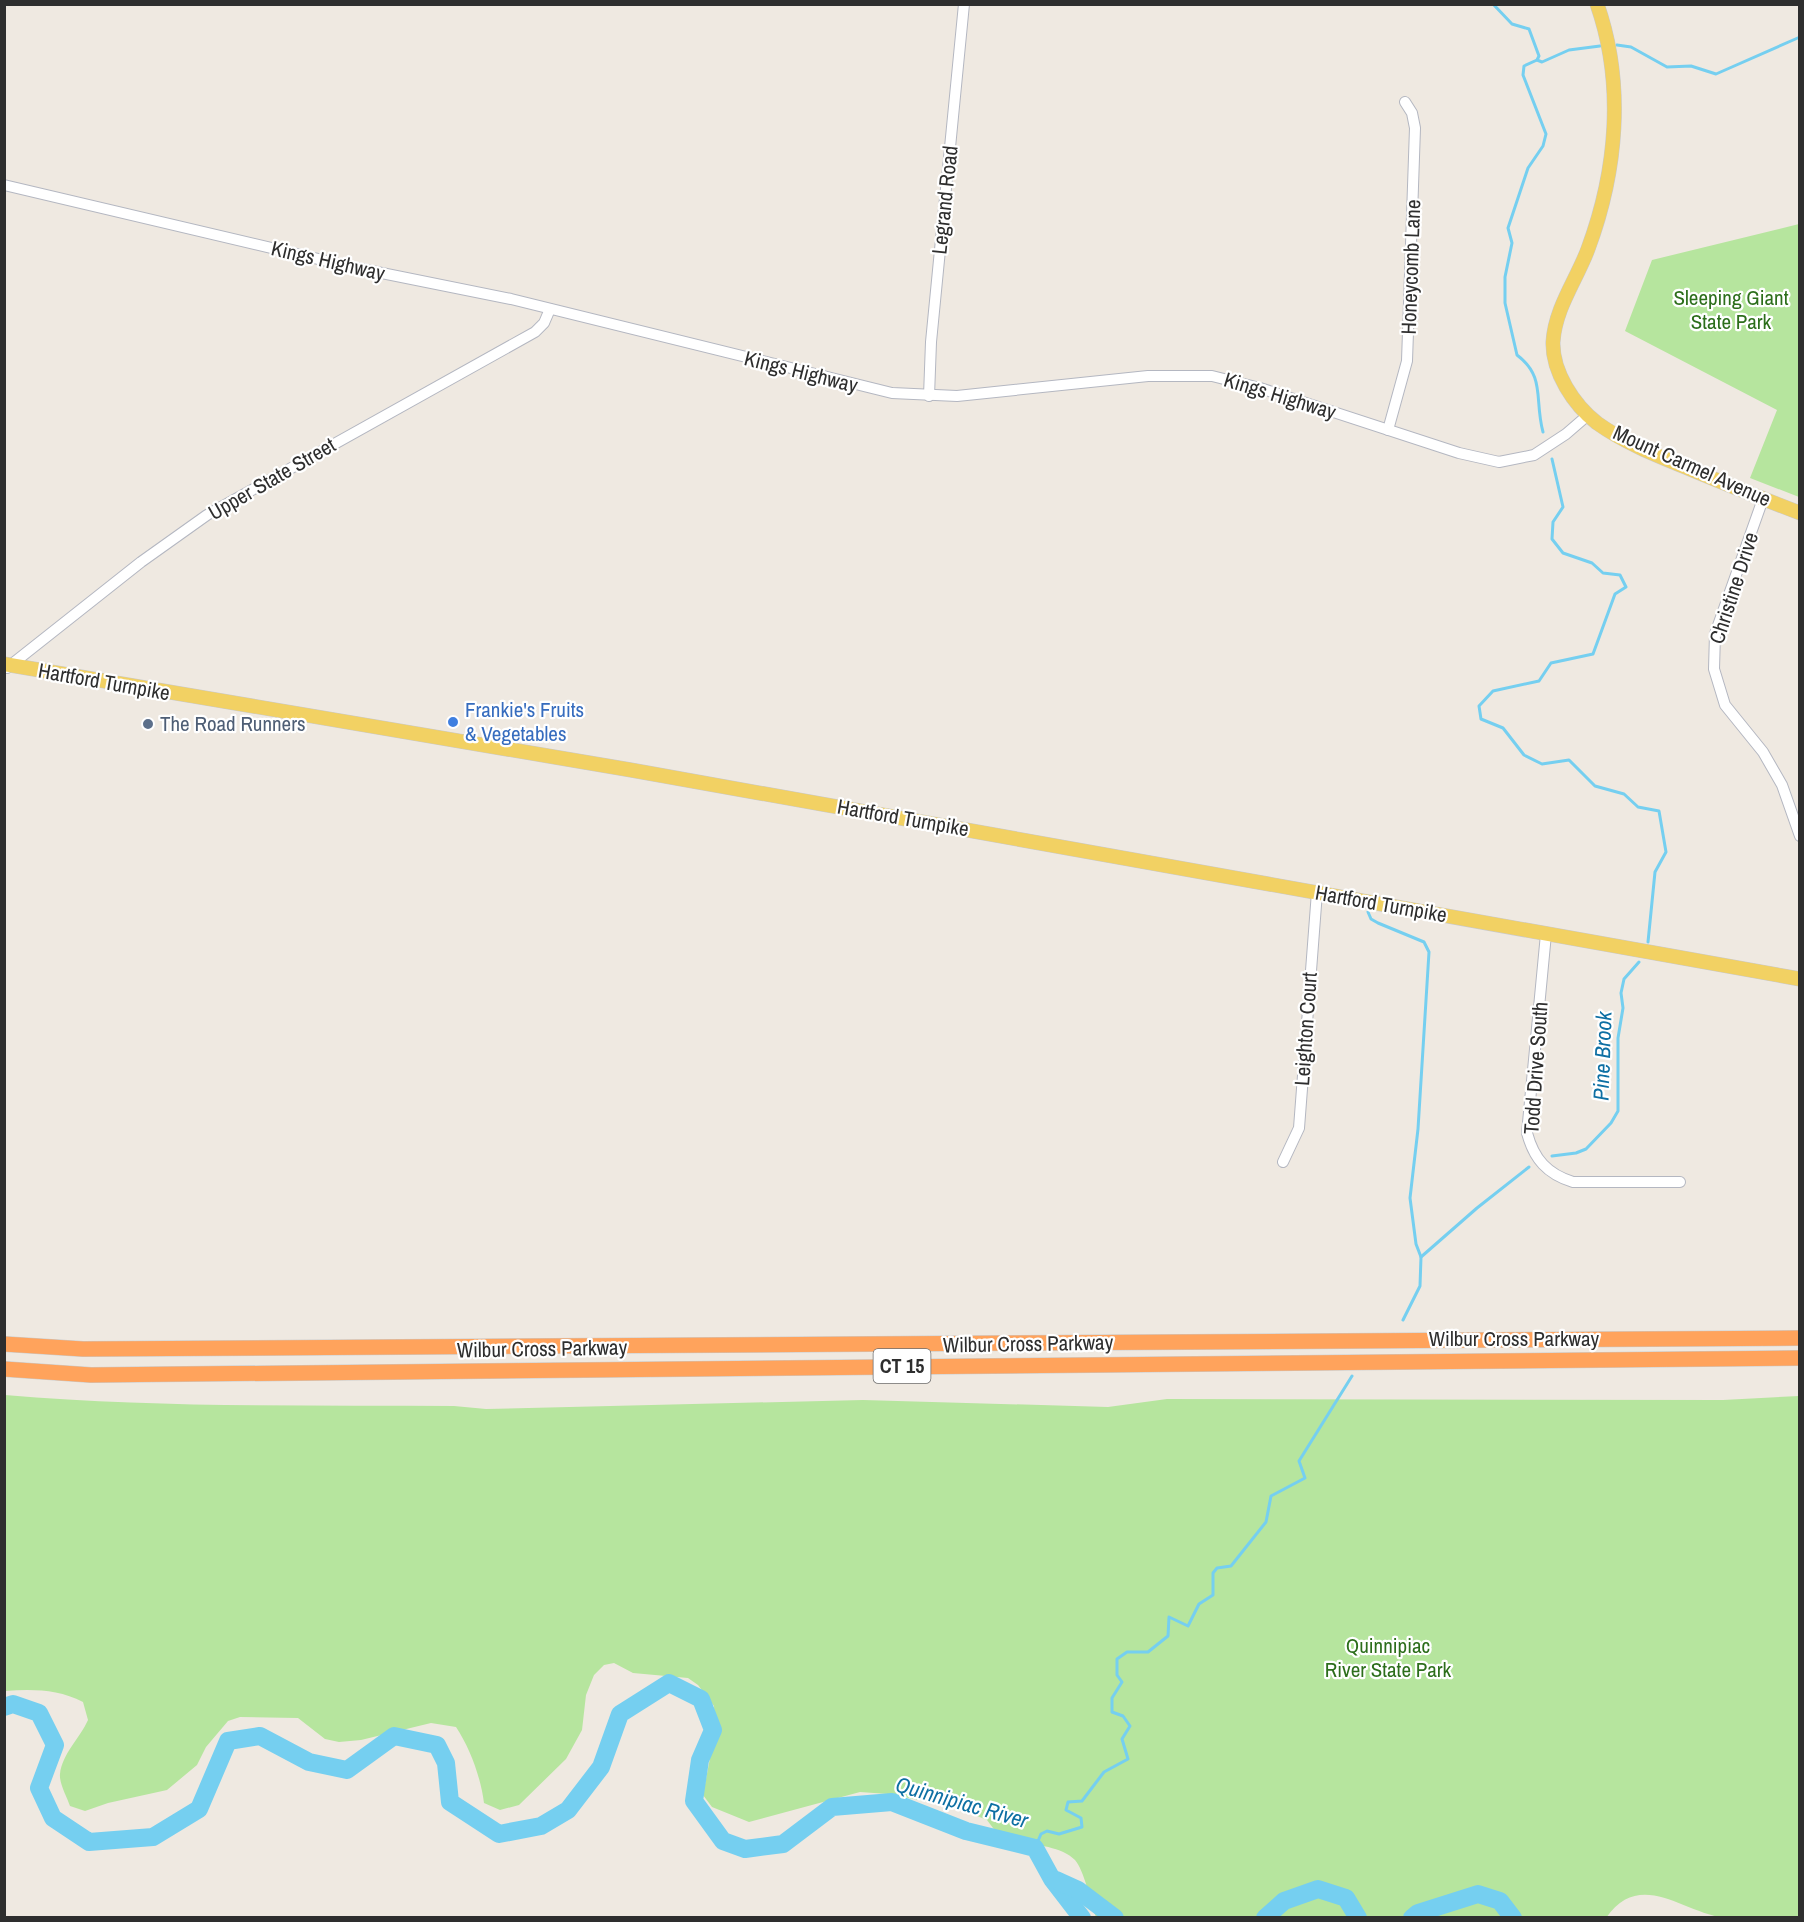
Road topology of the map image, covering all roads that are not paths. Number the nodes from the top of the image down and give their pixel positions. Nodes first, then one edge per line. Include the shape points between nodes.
1 (964, 4) edge
2 (1597, 4) edge
3 (1405, 102) dead end
4 (4, 185) edge
5 (550, 309) junction
6 (929, 396) junction
7 (1588, 415) junction
8 (1388, 430) junction
9 (1763, 499) junction
10 (1800, 513) edge
11 (6, 667) edge
12 (1800, 836) edge
13 (1317, 892) junction
14 (1546, 934) junction
15 (1800, 980) edge
16 (1283, 1162) dead end
17 (1680, 1182) dead end
18 (1800, 1338) edge
19 (4, 1344) edge
20 (1800, 1358) edge
21 (4, 1369) edge

1 - 6 street, Legrand Road
2 - 7 main road, Mount Carmel Avenue via 1612,68 1613,141 1595,227 1558,318 1553,344 1559,372
3 - 8 street, Honeycomb Lane via 1415,128 1407,361
4 - 5 street, Kings Highway via 318,260
5 - 6 street, Kings Highway via 849,384
5 - 11 street, Upper State Street via 535,332 207,515
6 - 8 street, Kings Highway via 1148,376 1200,375 1260,388
7 - 8 street, Kings Highway via 1543,450 1507,462 1475,458
7 - 9 main road, Mount Carmel Avenue via 1646,450
9 - 10 main road, Mount Carmel Avenue
9 - 12 street, Christine Drive via 1715,634 1713,669 1725,705 1763,752 1782,785
11 - 13 main road, Hartford Turnpike via 631,770
13 - 14 main road, Hartford Turnpike
13 - 16 street, Leighton Court via 1299,1128
14 - 15 main road, Hartford Turnpike
14 - 17 street, Todd Drive South via 1527,1133 1532,1150 1547,1169 1573,1182
18 - 19 highway, Wilbur Cross Parkway / CT 15 via 106,1349
20 - 21 highway, Wilbur Cross Parkway / CT 15 via 91,1375

